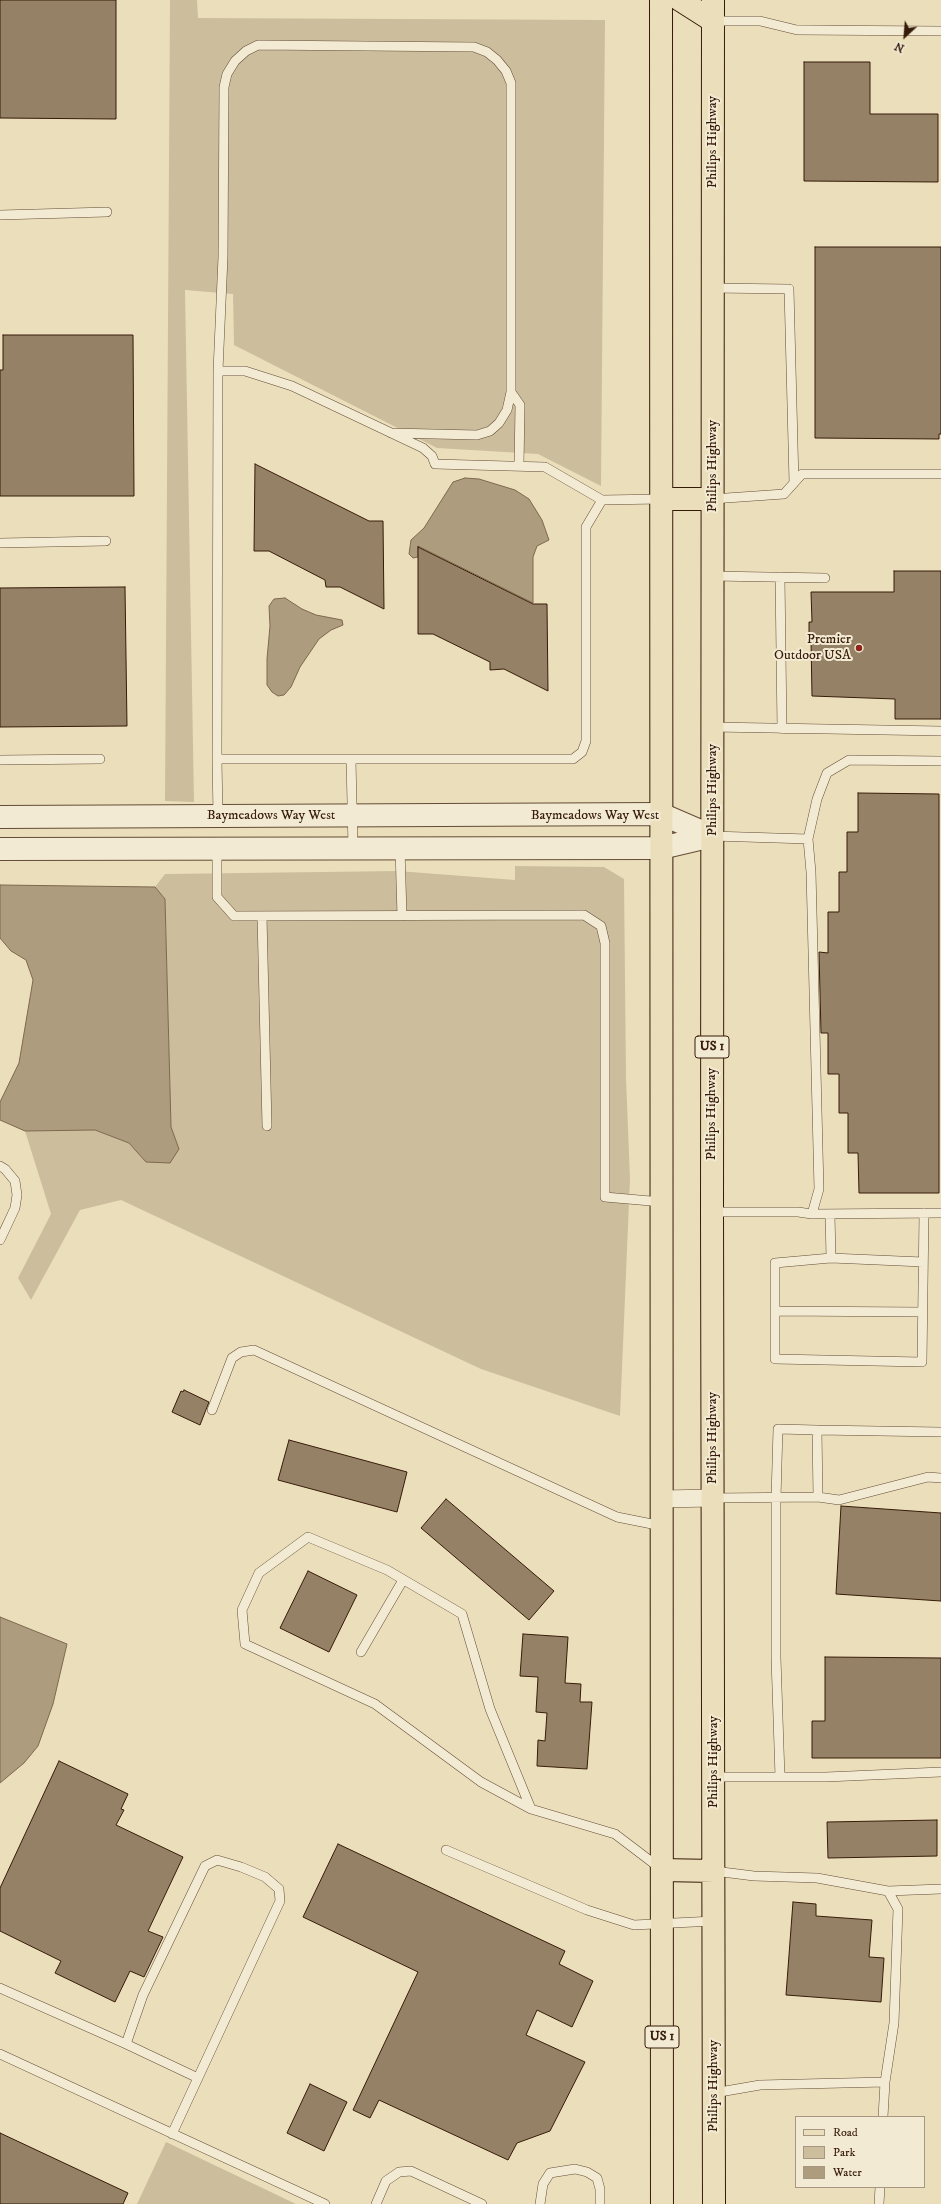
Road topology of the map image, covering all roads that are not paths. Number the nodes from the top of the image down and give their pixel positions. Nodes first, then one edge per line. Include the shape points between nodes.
1 (661, 0) edge
2 (680, 0) edge
3 (713, 11) edge
4 (941, 31) edge
5 (107, 212) dead end
6 (0, 215) edge
7 (713, 288) junction
8 (218, 371) junction
9 (512, 392) junction
10 (390, 432) junction
11 (519, 466) junction
12 (941, 474) edge
13 (794, 483) junction
14 (661, 499) junction
15 (712, 499) junction
16 (602, 500) junction
17 (106, 541) dead end
18 (0, 543) edge
19 (712, 576) junction
20 (780, 577) junction
21 (825, 578) dead end
22 (713, 727) junction
23 (782, 729) junction
24 (941, 731) edge
25 (100, 758) dead end
26 (217, 759) junction
27 (351, 759) junction
28 (0, 760) edge
29 (941, 761) edge
30 (661, 814) junction
31 (218, 816) junction
32 (0, 817) edge
33 (353, 817) junction
34 (712, 836) junction
35 (808, 839) junction
36 (353, 848) junction
37 (400, 848) junction
38 (661, 848) junction
39 (0, 849) edge
40 (217, 849) junction
41 (262, 916) junction
42 (402, 916) junction
43 (267, 1126) dead end
44 (0, 1166) edge
45 (662, 1202) junction
46 (712, 1212) junction
47 (924, 1213) junction
48 (941, 1213) edge
49 (812, 1214) junction
50 (830, 1214) junction
51 (0, 1240) edge
52 (831, 1258) junction
53 (923, 1262) junction
54 (775, 1310) junction
55 (923, 1312) junction
56 (212, 1410) dead end
57 (817, 1430) junction
58 (941, 1432) edge
59 (941, 1478) edge
60 (818, 1497) junction
61 (713, 1498) junction
62 (776, 1498) junction
63 (662, 1499) junction
64 (662, 1526) junction
65 (403, 1580) junction
66 (361, 1652) dead end
67 (941, 1772) edge
68 (714, 1777) junction
69 (780, 1777) junction
70 (531, 1809) junction
71 (446, 1850) dead end
72 (662, 1870) junction
73 (714, 1871) junction
74 (941, 1888) edge
75 (888, 1890) junction
76 (714, 1921) junction
77 (662, 1924) junction
78 (0, 1988) edge
79 (126, 2044) junction
80 (0, 2054) edge
81 (198, 2078) junction
82 (885, 2082) junction
83 (714, 2093) junction
84 (883, 2116) edge
85 (172, 2134) junction
86 (880, 2188) edge
87 (324, 2204) edge
88 (376, 2204) edge
89 (482, 2204) edge
90 (540, 2204) edge
91 (600, 2204) edge
92 (662, 2204) edge
93 (714, 2204) edge
94 (879, 2204) edge

1 - 14 main road, US 1
2 - 3 main road
3 - 4 lane via 797,30
3 - 7 main road, Philips Highway / US 1
5 - 6 lane
7 - 13 lane via 789,290
7 - 15 main road, Philips Highway / US 1
8 - 9 lane via 223,257 224,87 227,74 235,61 246,51 258,46 461,46 487,52 506,71 512,83
8 - 10 lane via 245,371 270,378
8 - 26 lane
9 - 10 lane via 507,410 490,431 477,435
9 - 11 lane via 520,405
10 - 11 lane via 423,448 432,456 435,464
11 - 16 lane via 545,466
12 - 13 lane via 802,474
13 - 15 lane via 784,494
14 - 15 main road
14 - 16 lane
14 - 30 main road, US 1
15 - 19 main road, Philips Highway / US 1
16 - 27 lane via 586,527 586,741 582,752 573,758
17 - 18 lane
19 - 20 lane
19 - 22 main road, Philips Highway / US 1
20 - 21 lane
20 - 23 lane
22 - 23 lane
22 - 34 main road, Philips Highway / US 1
23 - 24 lane
25 - 28 lane
26 - 27 lane
26 - 31 lane
27 - 33 lane
29 - 35 lane via 849,760 827,773 817,799
30 - 33 street, Baymeadows Way West
30 - 34 street, Baymeadows Way West
30 - 38 main road, US 1
31 - 32 street, Baymeadows Way West
31 - 33 street, Baymeadows Way West
33 - 36 lane
34 - 35 lane
34 - 38 street
34 - 46 main road, Philips Highway / US 1
35 - 49 lane via 819,1189
36 - 37 street
36 - 40 street
37 - 38 street
37 - 42 lane
38 - 45 main road, US 1
39 - 40 street
40 - 41 lane via 216,897 234,916
41 - 42 lane
41 - 43 lane
42 - 45 lane via 584,915 601,926 605,943 605,1197
44 - 51 lane via 15,1181 17,1195 15,1208
45 - 63 main road, US 1
46 - 49 lane
46 - 61 main road, Philips Highway / US 1
47 - 48 lane
47 - 50 lane
47 - 53 lane
49 - 50 lane
50 - 52 lane
52 - 53 lane
52 - 54 lane via 775,1263
53 - 55 lane
54 - 55 lane
54 - 55 lane via 775,1359 922,1362
56 - 64 lane via 232,1358 241,1352 254,1350 617,1517
57 - 58 lane
57 - 60 lane
57 - 62 lane via 778,1429
59 - 60 lane via 928,1478 839,1500
60 - 62 lane
61 - 62 lane
61 - 63 street
61 - 68 main road, Philips Highway / US 1
62 - 69 lane via 776,1658
63 - 64 main road, US 1
64 - 72 main road, US 1
65 - 66 lane
65 - 70 lane via 462,1614 490,1709
65 - 70 lane via 387,1570 308,1537 259,1574 242,1610 245,1644 376,1704 481,1782
67 - 69 lane via 826,1778
68 - 69 lane
68 - 73 main road, Philips Highway / US 1
70 - 72 lane via 615,1834
71 - 77 lane via 587,1910 634,1925
72 - 73 main road
72 - 77 main road, US 1
73 - 75 lane via 754,1876 817,1878
73 - 76 main road, Philips Highway / US 1
74 - 75 lane
75 - 82 lane via 898,1909 894,2023
76 - 77 lane
76 - 83 main road, Philips Highway / US 1
77 - 92 main road, US 1
78 - 79 lane
79 - 81 lane
79 - 81 lane via 144,1995 205,1866 217,1860 265,1877 280,1889 280,1902
80 - 85 lane
81 - 85 lane
82 - 83 lane via 760,2085
82 - 84 lane
83 - 93 main road, Philips Highway / US 1
85 - 87 lane
86 - 94 lane
88 - 89 lane via 386,2181 399,2172 411,2171
90 - 91 lane via 543,2184 550,2173 575,2169 597,2178

